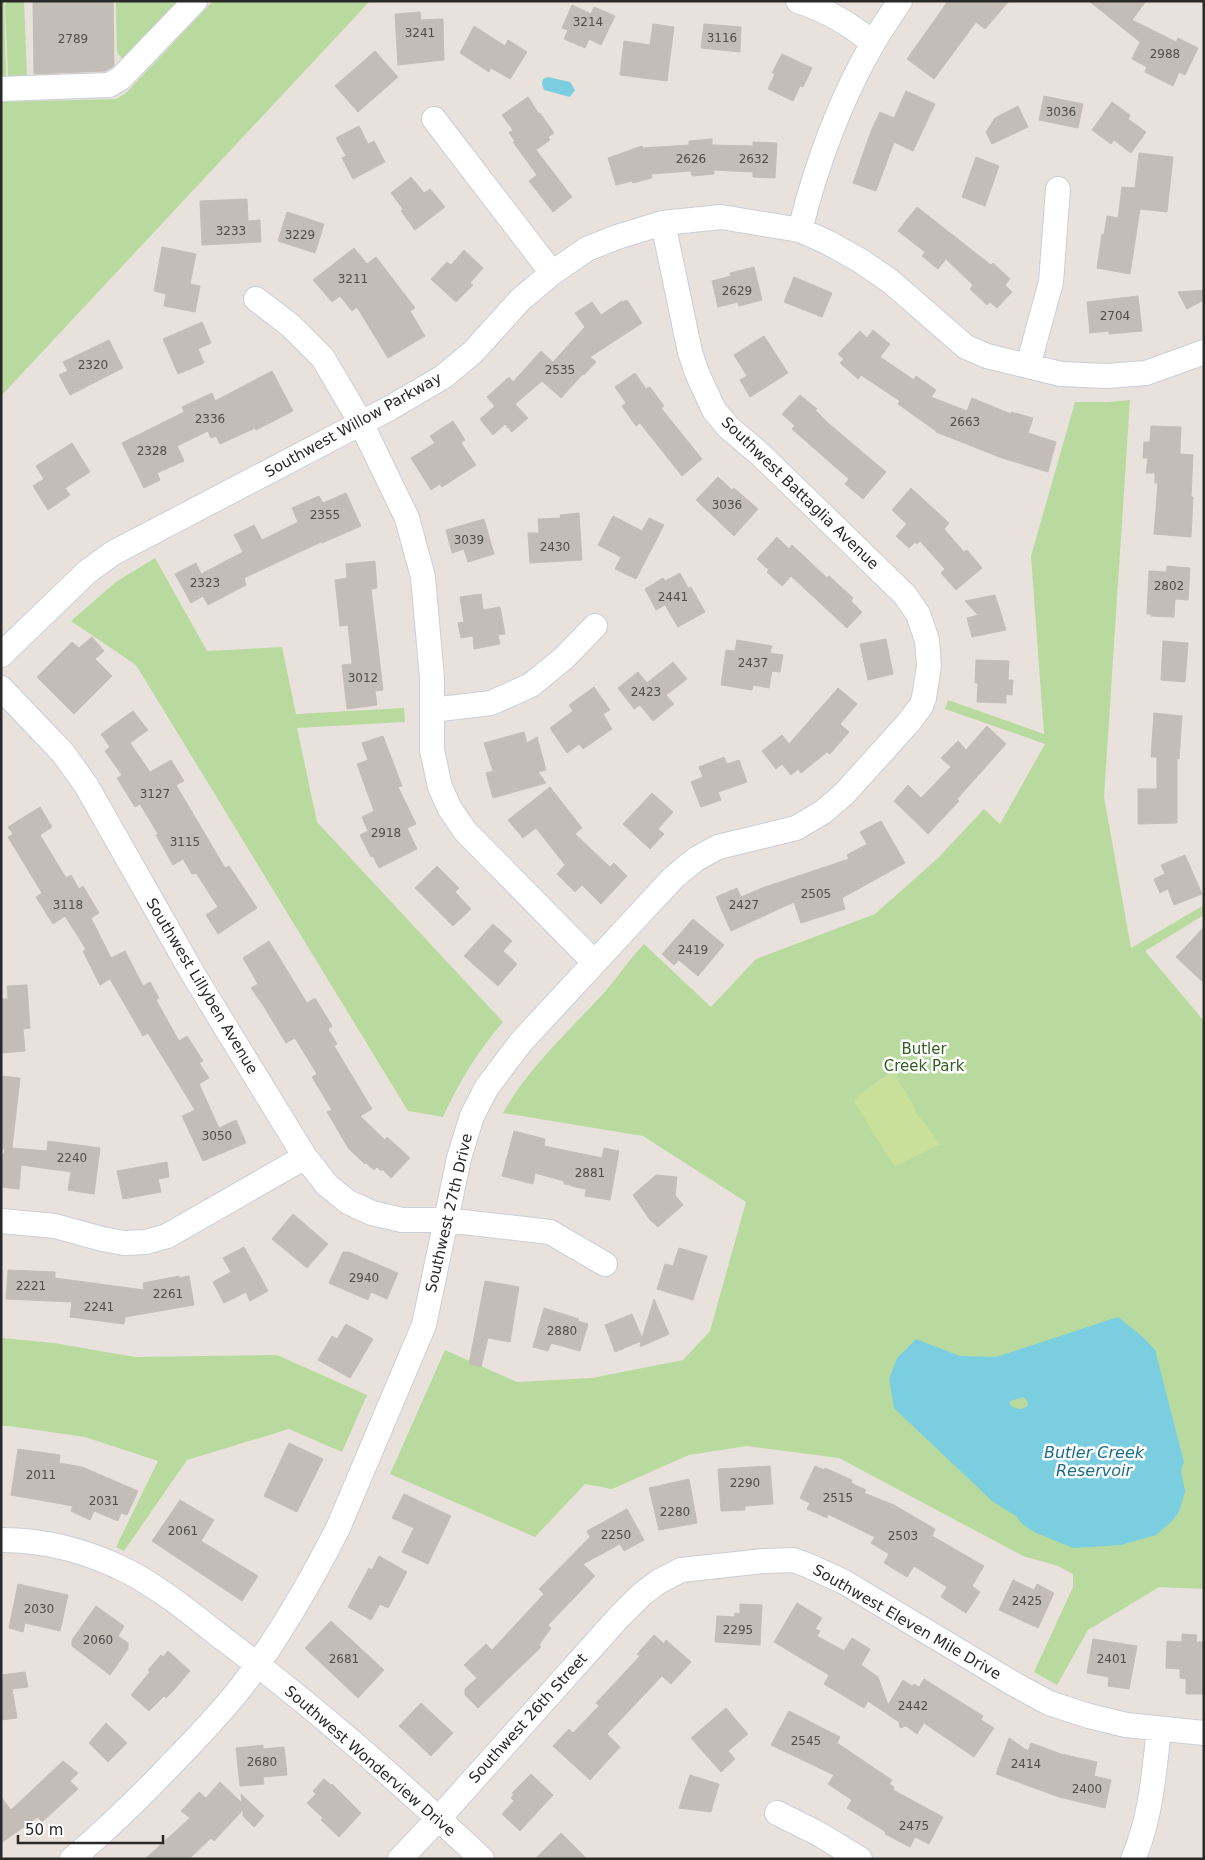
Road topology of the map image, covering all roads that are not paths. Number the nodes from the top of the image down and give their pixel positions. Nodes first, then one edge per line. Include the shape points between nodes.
1 (195, 1) edge
2 (798, 1) edge
3 (900, 1) edge
4 (873, 43) junction
5 (1, 89) edge
6 (434, 118) dead end
7 (1058, 189) dead end
8 (663, 223) junction
9 (800, 230) junction
10 (552, 273) junction
11 (256, 299) dead end
12 (1204, 352) edge
13 (1028, 366) junction
14 (361, 423) junction
15 (595, 626) dead end
16 (1, 655) edge
17 (1, 688) edge
18 (432, 710) junction
19 (909, 722) joint
20 (594, 962) junction
21 (305, 1157) junction
22 (445, 1220) junction
23 (1, 1221) edge
24 (605, 1264) dead end
25 (1, 1540) edge
26 (618, 1618) joint
27 (257, 1664) junction
28 (1159, 1729) junction
29 (1204, 1733) edge
30 (777, 1814) dead end
31 (438, 1818) junction
32 (72, 1859) edge
33 (400, 1859) edge
34 (482, 1859) edge
35 (860, 1859) edge
36 (1133, 1859) edge

1 - 5 street via 121,78 109,85
2 - 4 street via 849,24
3 - 4 street
4 - 9 street via 829,139
6 - 10 street
7 - 13 street via 1051,282
8 - 9 street, Southwest Willow Parkway via 721,217
8 - 10 street, Southwest Willow Parkway via 587,249
8 - 19 street, Southwest Battaglia Avenue via 690,352 714,410 905,595 918,614 927,640 929,666 924,698
9 - 13 street, Southwest Willow Parkway via 861,261 890,281 966,347
10 - 14 street, Southwest Willow Parkway via 520,300 473,352 443,377
11 - 14 street via 291,326 323,358
12 - 13 street, Southwest Willow Parkway via 1161,368 1133,374 1061,374
14 - 16 street, Southwest Willow Parkway via 113,553 88,572
14 - 18 street via 406,518 423,576
15 - 18 street via 564,658 531,685 490,703
17 - 21 street, Southwest Lillyben Avenue via 63,753 86,785 193,974
18 - 20 street via 432,750 440,786 450,809 465,831
19 - 20 street, Southwest 27th Drive via 824,812 796,828 718,847 696,859 673,878
20 - 22 street, Southwest 27th Drive via 521,1042 487,1087 472,1116
21 - 22 street, Southwest Lillyben Avenue via 327,1185 348,1202 372,1213 402,1220
21 - 23 street via 167,1236 146,1242 124,1243 55,1226
22 - 24 street, Southwest Lillyben Avenue via 550,1232
22 - 27 street, Southwest 27th Drive via 424,1325 338,1528 279,1634
25 - 27 street, Southwest Wonderview Drive via 58,1546 129,1572
26 - 28 street, Southwest Eleven Mile Drive via 646,1591 681,1570 793,1560 844,1582 1036,1697 1088,1716
26 - 31 street, Southwest 26th Street
27 - 31 street, Southwest Wonderview Drive
27 - 32 street, Southwest 27th Drive via 242,1687 194,1742
28 - 29 street, Southwest Eleven Mile Drive
28 - 36 street via 1152,1786
30 - 35 street
31 - 33 street, Southwest 26th Street
31 - 34 street, Southwest Wonderview Drive

